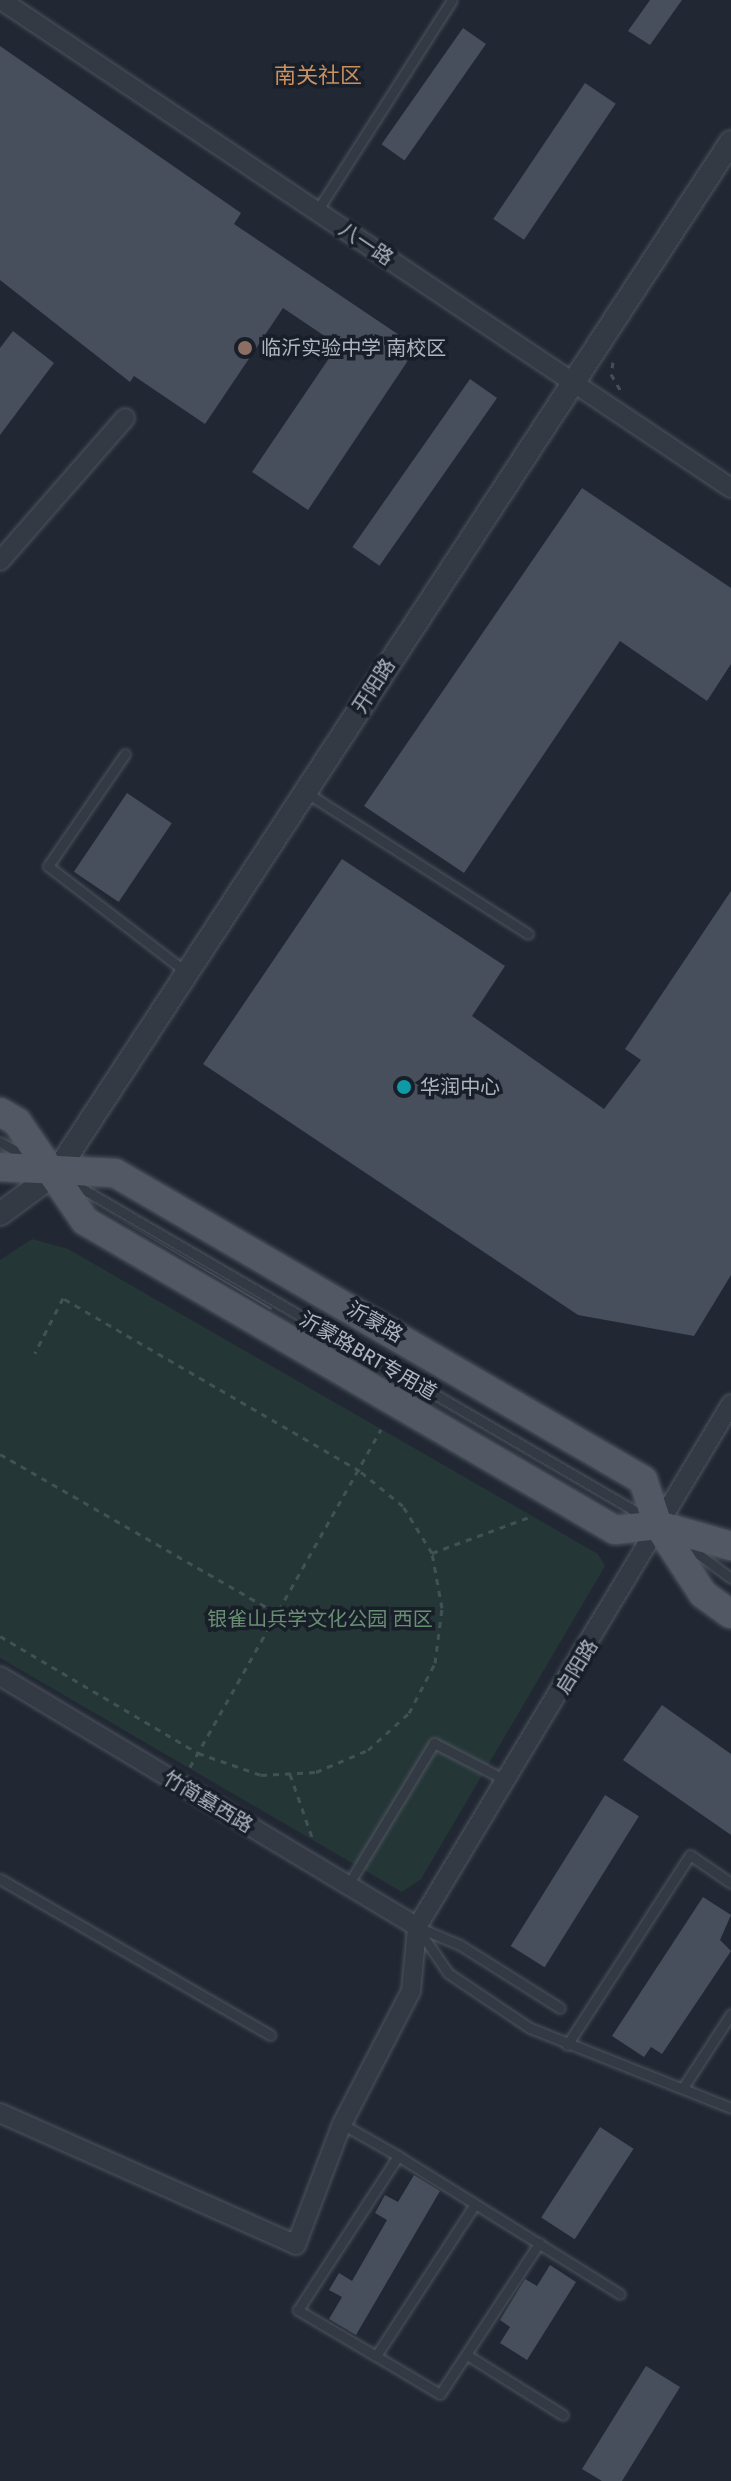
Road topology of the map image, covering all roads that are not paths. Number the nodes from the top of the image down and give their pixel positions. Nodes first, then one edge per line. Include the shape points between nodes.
1 (1, 0) edge
2 (452, 0) edge
3 (731, 142) edge
4 (317, 211) junction
5 (570, 386) junction
6 (125, 418) dead end
7 (731, 488) edge
8 (0, 561) edge
9 (125, 754) dead end
10 (304, 792) junction
11 (528, 934) dead end
12 (186, 972) junction
13 (0, 1112) edge
14 (0, 1142) edge
15 (0, 1167) edge
16 (56, 1173) junction
17 (0, 1214) edge
18 (731, 1404) edge
19 (658, 1525) junction
20 (731, 1546) edge
21 (731, 1578) edge
22 (731, 1614) edge
23 (0, 1676) edge
24 (507, 1781) junction
25 (0, 1879) edge
26 (731, 1883) edge
27 (348, 1885) junction
28 (417, 1927) junction
29 (560, 2008) dead end
30 (731, 2014) edge
31 (270, 2035) dead end
32 (567, 2045) junction
33 (684, 2086) junction
34 (731, 2108) edge
35 (0, 2113) edge
36 (342, 2124) junction
37 (398, 2156) junction
38 (475, 2204) junction
39 (539, 2243) junction
40 (620, 2294) dead end
41 (467, 2355) junction
42 (376, 2356) junction
43 (563, 2415) dead end

1 - 4 street, 八一路
2 - 4 lane
3 - 5 street, 开阳路
4 - 5 street, 八一路
5 - 7 street, 八一路
5 - 10 street, 开阳路
6 - 8 street
9 - 12 lane via 48,866
10 - 11 lane
10 - 12 street, 开阳路
12 - 16 street, 开阳路
13 - 16 main road via 17,1122
14 - 16 lane
15 - 16 main road, 沂蒙路
16 - 17 street, 开阳路
16 - 19 main road via 85,1221 615,1530
16 - 19 main road, 沂蒙路 via 115,1173 379,1324 643,1480
18 - 19 street, 启阳路
19 - 20 main road
19 - 21 lane
19 - 22 main road, 沂蒙路 via 703,1594
19 - 24 street, 启阳路
23 - 27 street, 竹简墓西路
24 - 27 lane via 434,1743
24 - 28 street, 启阳路
25 - 31 lane
26 - 32 lane via 690,1855
27 - 28 street, 竹简墓西路
28 - 29 lane via 460,1945
28 - 32 lane via 448,1973
28 - 36 street via 411,1991
30 - 33 lane
32 - 33 lane
33 - 34 lane
35 - 36 street via 296,2245
36 - 37 lane
37 - 38 lane
37 - 42 lane via 298,2310
38 - 39 lane
38 - 42 lane
39 - 40 lane
39 - 41 lane
41 - 42 lane via 440,2394
41 - 43 lane

